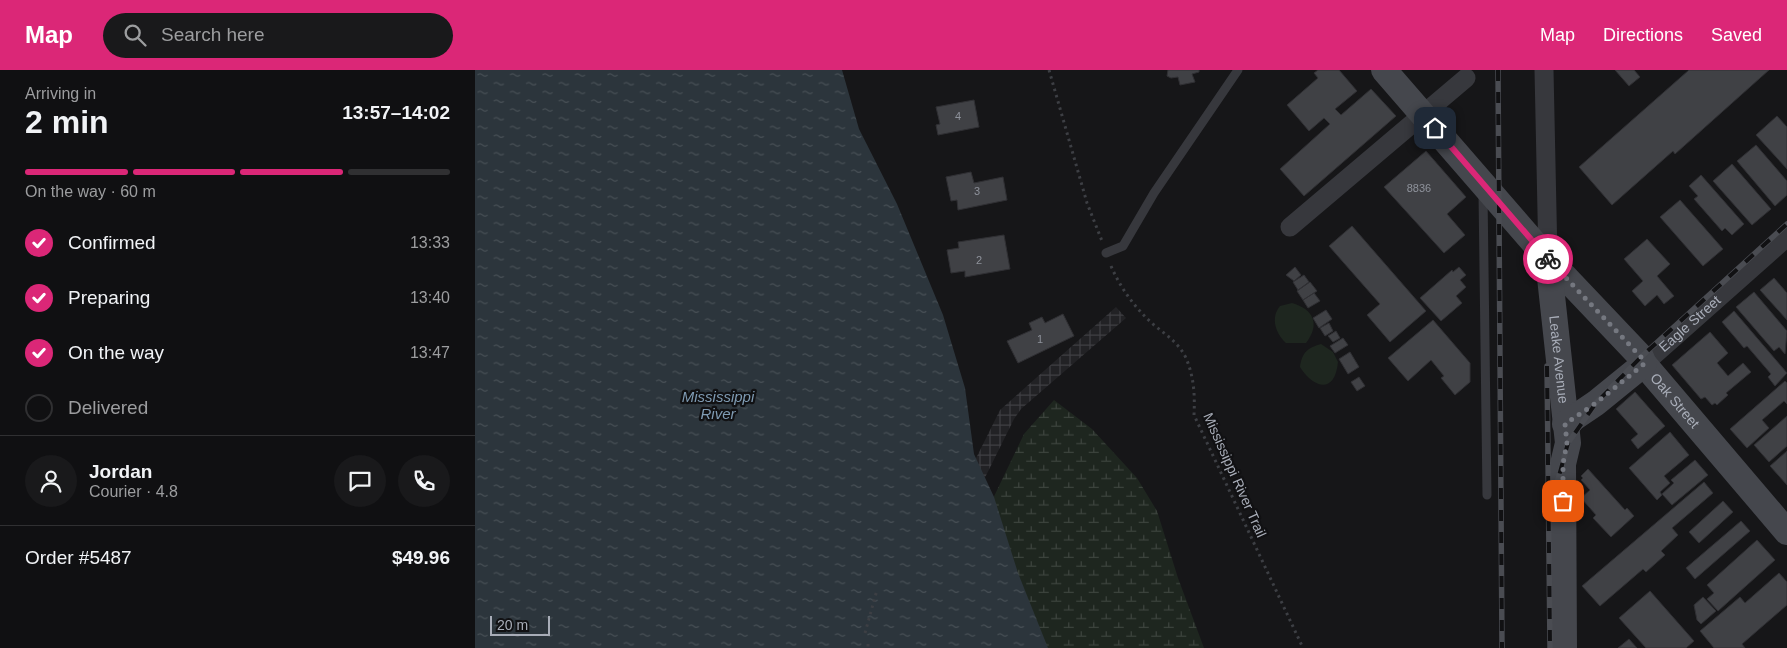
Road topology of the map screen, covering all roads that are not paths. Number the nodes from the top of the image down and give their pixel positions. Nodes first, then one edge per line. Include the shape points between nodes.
1 (1238, 70) edge
2 (1384, 70) edge
3 (1544, 70) edge
4 (1465, 78) dead end
5 (1423, 115) junction
6 (1483, 182) junction
7 (1290, 227) dead end
8 (1787, 236) edge
9 (1106, 253) road end
10 (1548, 259) junction
11 (1644, 364) junction
12 (1565, 424) junction
13 (1487, 495) dead end
14 (1787, 532) edge
15 (1565, 648) edge

1 - 9 lane via 1154,193 1123,246
2 - 5 main road, Oak Street
3 - 10 street, Leake Avenue
4 - 5 street
5 - 6 main road, Oak Street
5 - 7 street
6 - 10 main road, Oak Street
6 - 13 lane
8 - 11 street, Eagle Street
10 - 11 main road, Oak Street via 1641,357
10 - 12 main road, Leake Avenue
11 - 12 main road, Eagle Street
11 - 14 main road, Oak Street
12 - 15 main road, Leake Avenue

